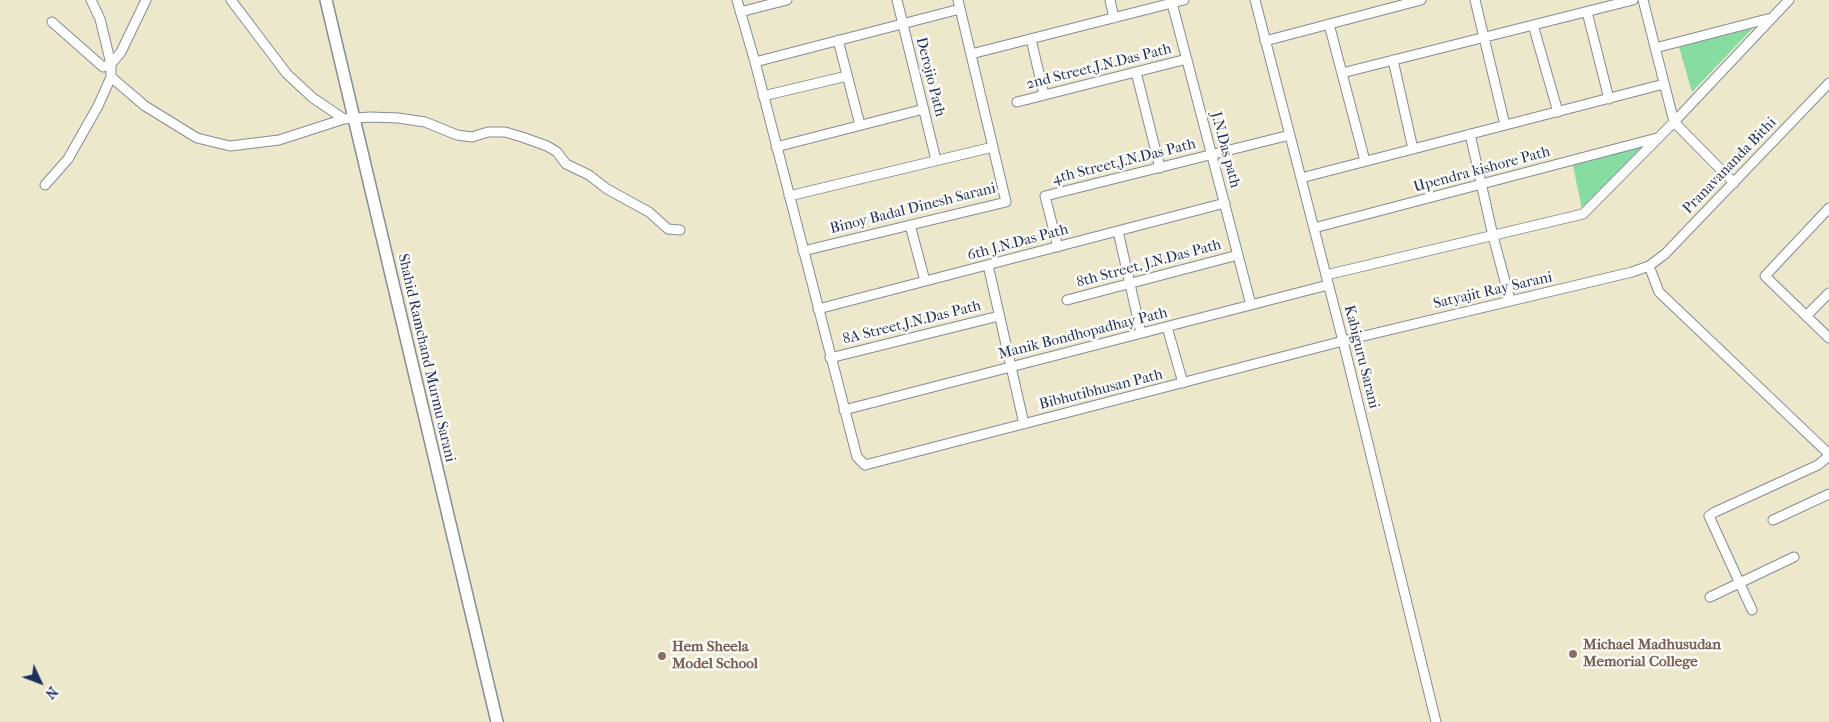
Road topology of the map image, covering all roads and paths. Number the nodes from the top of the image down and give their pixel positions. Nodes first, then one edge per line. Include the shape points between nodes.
1 (91, 0) edge
2 (146, 0) edge
3 (231, 0) edge
4 (326, 0) edge
5 (737, 0) edge
6 (787, 0) edge
7 (897, 0) edge
8 (1110, 0) edge
9 (1184, 0) edge
10 (1255, 0) edge
11 (1421, 0) edge
12 (1475, 0) edge
13 (1633, 0) edge
14 (1643, 0) edge
15 (1789, 0) edge
16 (1172, 3) junction
17 (959, 5) edge
18 (740, 12) junction
19 (1587, 12) junction
20 (1114, 18) junction
21 (1772, 18) junction
22 (52, 22) dead end
23 (903, 24) junction
24 (1329, 24) junction
25 (1533, 25) junction
26 (1484, 38) junction
27 (1031, 39) junction
28 (838, 40) junction
29 (1265, 40) junction
30 (1655, 48) junction
31 (971, 54) junction
32 (1187, 59) junction
33 (1393, 60) junction
34 (754, 62) junction
35 (111, 64) junction
36 (1136, 72) junction
37 (1342, 73) junction
38 (847, 76) junction
39 (111, 77) junction
40 (1829, 83) edge
41 (1664, 84) junction
42 (1044, 95) junction
43 (763, 96) junction
44 (1609, 99) junction
45 (1017, 102) dead end
46 (924, 109) junction
47 (1558, 112) junction
48 (349, 119) junction
49 (1674, 122) junction
50 (1505, 125) junction
51 (860, 126) junction
52 (1470, 134) junction
53 (1290, 135) junction
54 (1658, 138) junction
55 (776, 147) junction
56 (993, 147) junction
57 (1413, 149) junction
58 (1212, 155) junction
59 (936, 160) junction
60 (1365, 161) junction
61 (1160, 168) junction
62 (1301, 178) junction
63 (1734, 183) junction
64 (1482, 184) junction
65 (45, 185) dead end
66 (789, 196) junction
67 (1225, 203) junction
68 (1829, 208) edge
69 (910, 225) junction
70 (1314, 228) junction
71 (680, 230) dead end
72 (1118, 231) junction
73 (1493, 236) junction
74 (1058, 247) junction
75 (803, 251) junction
76 (1238, 255) junction
77 (988, 265) junction
78 (1649, 266) junction
79 (1326, 276) junction
80 (925, 281) junction
81 (1130, 283) junction
82 (1328, 285) junction
83 (1829, 293) edge
84 (1067, 300) dead end
85 (1510, 300) junction
86 (1251, 305) junction
87 (818, 309) junction
88 (999, 316) junction
89 (1806, 316) junction
90 (1167, 327) junction
91 (1141, 333) junction
92 (1829, 338) edge
93 (1343, 341) junction
94 (830, 358) junction
95 (1011, 367) junction
96 (1183, 384) junction
97 (844, 410) junction
98 (1024, 424) junction
99 (1829, 455) edge
100 (1829, 494) edge
101 (1772, 520) dead end
102 (1794, 557) dead end
103 (1740, 582) junction
104 (1710, 596) dead end
105 (1752, 610) dead end
106 (496, 722) edge
107 (1436, 722) edge

1 - 35 street via 100,19
2 - 35 street via 121,52
3 - 48 street via 287,74 313,98
4 - 48 street, Shahid Ramchand Murmu Sarani
5 - 18 street
6 - 18 street
7 - 23 street, Derojio Path
8 - 20 street
9 - 16 street
10 - 29 street, Kabiguru Sarani
11 - 24 street
12 - 26 street
13 - 19 street
14 - 30 street
15 - 21 street
16 - 20 street
16 - 32 street, J.N.Das path
17 - 23 street
17 - 31 street, Binoy Badal Dinesh Sarani
18 - 34 street
19 - 25 street
19 - 44 street
20 - 27 street
21 - 30 street
21 - 49 street
22 - 35 street via 103,66
23 - 28 street
23 - 46 street, Derojio Path
24 - 29 street
24 - 37 street
25 - 26 street
25 - 47 street
26 - 33 street
26 - 50 street
27 - 31 street
27 - 42 street
28 - 34 street
28 - 38 street
29 - 53 street, Kabiguru Sarani
30 - 41 street
31 - 56 street, Binoy Badal Dinesh Sarani
32 - 36 street, 2nd Street,J.N.Das Path
32 - 58 street, J.N.Das path
33 - 37 street
33 - 57 street
34 - 43 street
35 - 39 street
36 - 42 street, 2nd Street,J.N.Das Path
36 - 61 street
37 - 60 street
38 - 43 street
38 - 51 street
39 - 48 street via 145,106 196,138 230,146 279,140
39 - 65 street via 68,159
40 - 63 street, Pranavananda Bithi
41 - 44 street
41 - 49 street
42 - 45 street, 2nd Street,J.N.Das Path
43 - 55 street
44 - 47 street
46 - 51 street
46 - 59 street, Derojio Path
47 - 50 street
48 - 71 street via 398,118 425,122 457,135 472,137 488,132 505,132 522,137 557,152 566,164 649,212 668,229
48 - 106 street, Shahid Ramchand Murmu Sarani
49 - 54 street
49 - 63 street
50 - 52 street
51 - 55 street
52 - 57 street
52 - 64 street
53 - 58 street, 4th Street,J.N.Das Path
53 - 62 street, Kabiguru Sarani
54 - 64 street, Upendra kishore Path
54 - 73 street via 1583,214
55 - 66 street
56 - 59 street
56 - 69 street, Binoy Badal Dinesh Sarani via 1006,202
57 - 60 street
58 - 61 street, 4th Street,J.N.Das Path
58 - 67 street, J.N.Das path
59 - 66 street
60 - 62 street
61 - 74 street, 4th Street,J.N.Das Path via 1044,196
62 - 70 street, Kabiguru Sarani
63 - 78 street, Pranavananda Bithi via 1665,254
64 - 70 street, Upendra kishore Path
64 - 73 street
66 - 75 street
67 - 72 street, 6th J.N.Das Path
67 - 76 street, J.N.Das path
68 - 89 street via 1764,276
69 - 75 street, Binoy Badal Dinesh Sarani
69 - 80 street
70 - 79 street, Kabiguru Sarani
72 - 74 street, 6th J.N.Das Path
72 - 81 street
73 - 79 street
73 - 85 street
74 - 77 street, 6th J.N.Das Path
75 - 87 street
76 - 81 street, 8th Street, J.N.Das Path
76 - 86 street, J.N.Das path
77 - 80 street, 6th J.N.Das Path
77 - 88 street
78 - 85 street, Satyajit Ray Sarani
78 - 99 street via 1659,292
79 - 82 street, Kabiguru Sarani
80 - 87 street, 6th J.N.Das Path
81 - 84 street, 8th Street, J.N.Das Path
81 - 91 street
82 - 86 street, Manik Bondhopadhay Path
82 - 93 street, Kabiguru Sarani
83 - 89 street
85 - 93 street, Satyajit Ray Sarani
86 - 90 street, Manik Bondhopadhay Path
87 - 94 street
88 - 94 street, 8A Street,J.N.Das Path
88 - 95 street
89 - 92 street
90 - 91 street, Manik Bondhopadhay Path
90 - 96 street
91 - 95 street, Manik Bondhopadhay Path
93 - 96 street, Bibhutibhusan Path
93 - 107 street, Kabiguru Sarani
94 - 97 street
95 - 97 street, Manik Bondhopadhay Path
95 - 98 street
96 - 98 street, Bibhutibhusan Path
97 - 98 street, Bibhutibhusan Path via 856,458 865,465
99 - 103 street via 1818,465 1709,516
100 - 101 street
102 - 103 street
103 - 104 street
103 - 105 street

